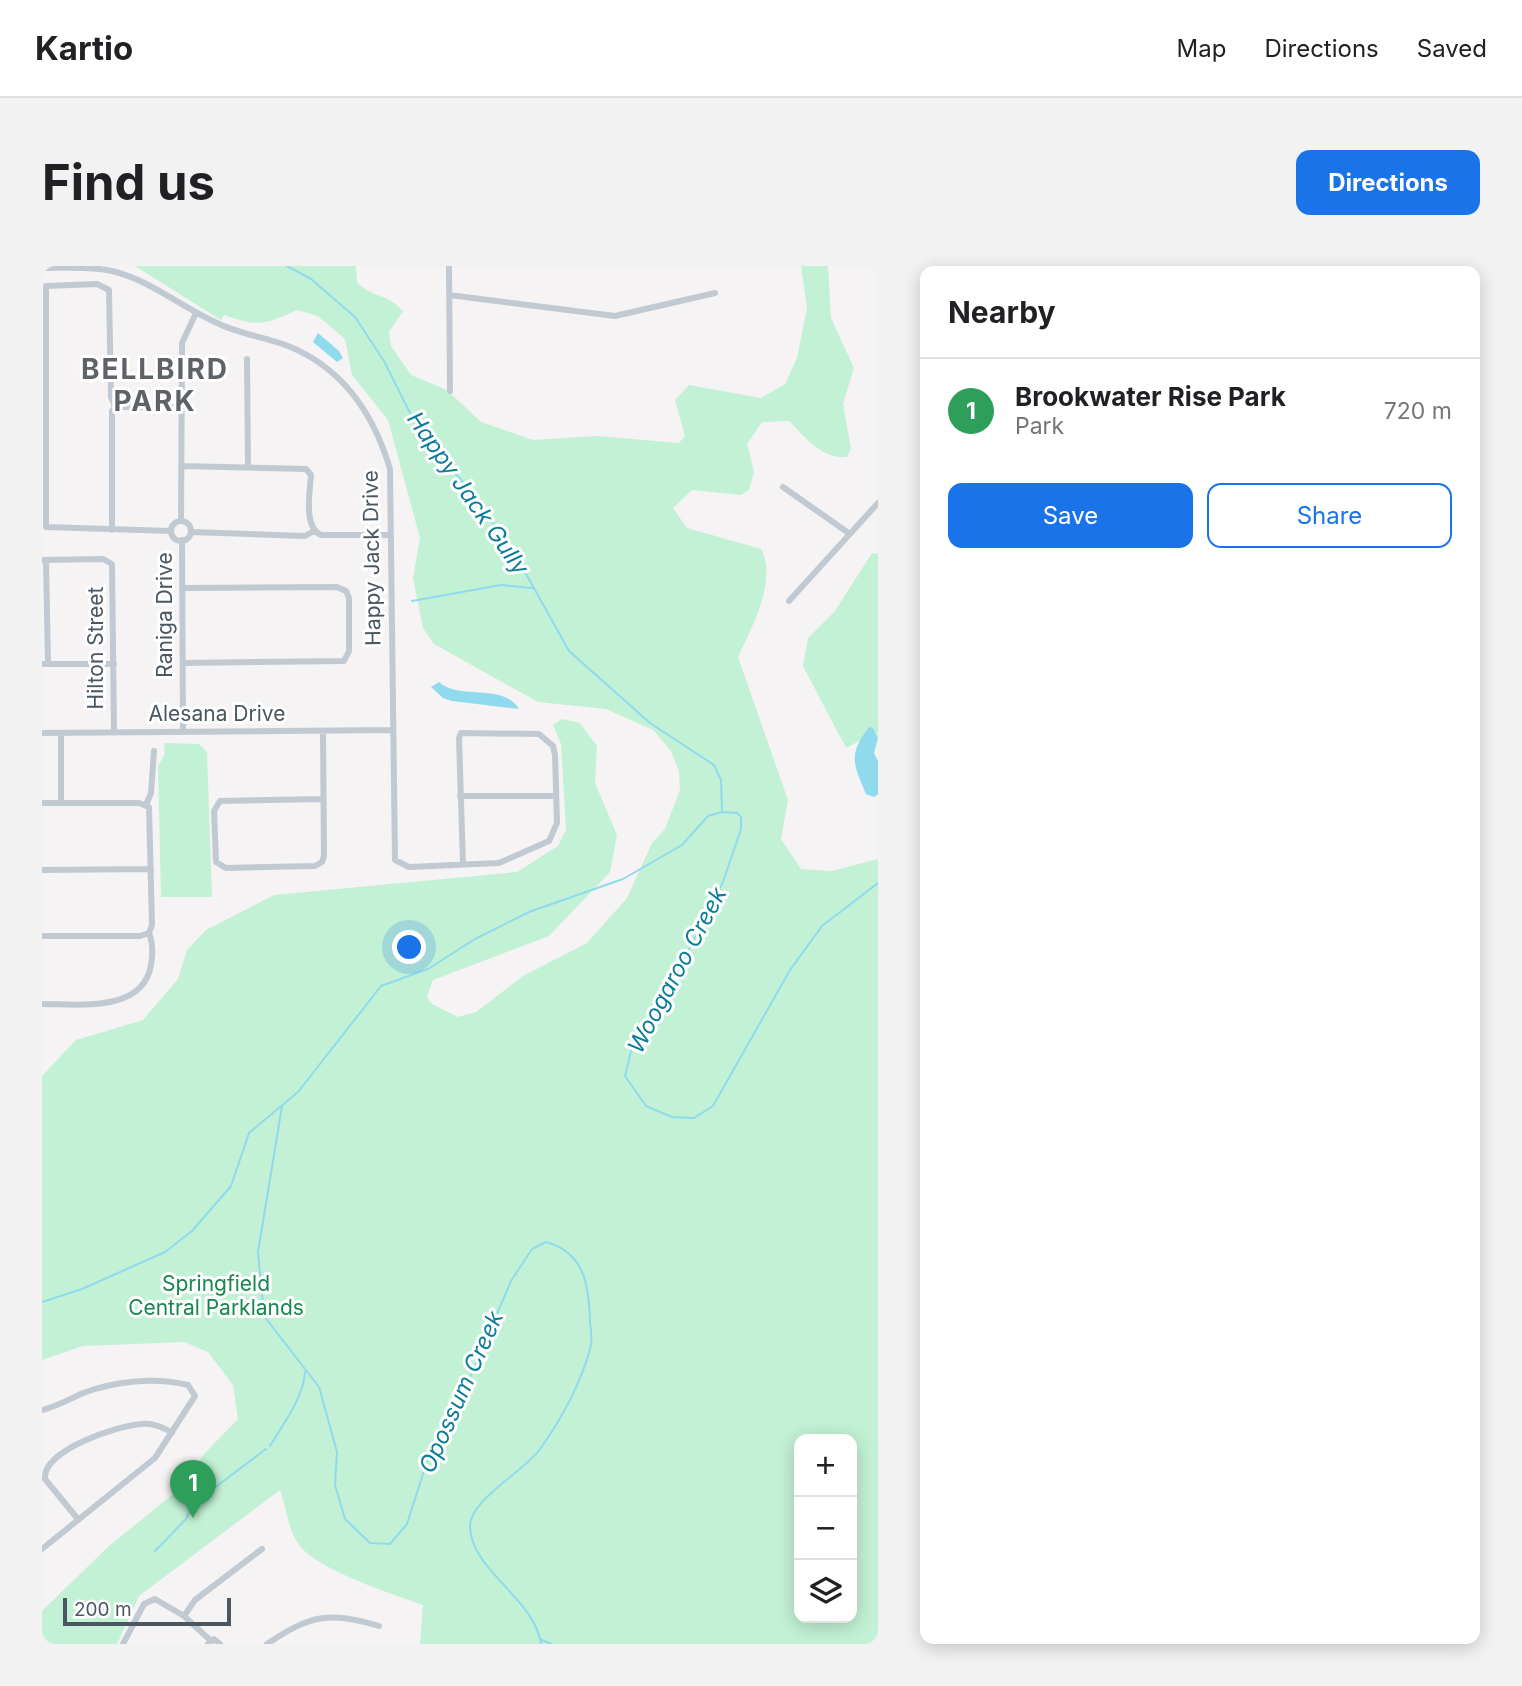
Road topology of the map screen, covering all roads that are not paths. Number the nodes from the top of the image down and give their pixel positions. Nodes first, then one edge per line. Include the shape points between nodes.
1 (449, 266) edge
2 (42, 268) edge
3 (44, 285) edge
4 (715, 293) dead end
5 (449, 295) junction
6 (196, 313) junction
7 (247, 359) dead end
8 (450, 391) dead end
9 (115, 407) junction
10 (181, 407) junction
11 (182, 466) junction
12 (248, 467) junction
13 (783, 487) dead end
14 (878, 502) edge
15 (181, 521) junction
16 (44, 528) edge
17 (112, 530) junction
18 (171, 531) junction
19 (314, 531) junction
20 (191, 532) junction
21 (850, 534) junction
22 (390, 535) junction
23 (182, 540) junction
24 (44, 560) edge
25 (182, 588) junction
26 (789, 601) dead end
27 (183, 663) junction
28 (45, 664) edge
29 (114, 664) junction
30 (392, 730) junction
31 (323, 731) junction
32 (114, 732) junction
33 (183, 732) junction
34 (42, 733) edge
35 (61, 733) junction
36 (154, 751) dead end
37 (460, 796) junction
38 (556, 796) junction
39 (323, 799) junction
40 (42, 803) edge
41 (61, 803) junction
42 (146, 805) junction
43 (463, 864) junction
44 (151, 869) junction
45 (42, 870) edge
46 (149, 933) junction
47 (42, 936) edge
48 (42, 1004) edge
49 (42, 1410) edge
50 (172, 1433) junction
51 (77, 1518) junction
52 (42, 1549) edge
53 (262, 1549) dead end
54 (184, 1616) junction
55 (379, 1626) dead end
56 (209, 1642) edge
57 (123, 1644) edge
58 (220, 1644) edge
59 (267, 1644) edge

1 - 5 street
2 - 6 street, Happy Jack Drive via 113,271 135,278
3 - 9 street via 97,284 108,290
3 - 16 street
4 - 5 street via 615,316
5 - 8 street
6 - 10 street via 183,343
6 - 22 street, Happy Jack Drive via 305,354 345,384 369,415 384,448 390,470
7 - 12 street
9 - 10 street
9 - 17 street
10 - 11 street
11 - 12 street
11 - 15 street
12 - 19 street via 309,470
13 - 21 street
14 - 21 street
15 - 18 street
15 - 20 street
16 - 17 street
17 - 18 street
18 - 23 street
19 - 20 street via 304,536
19 - 22 street via 321,535
20 - 23 street
21 - 26 street
22 - 30 street, Happy Jack Drive
23 - 25 street, Raniga Drive
24 - 28 street
24 - 29 street, Hilton Street via 103,559 112,564
25 - 27 street, Raniga Drive
25 - 27 street via 340,587 348,594 349,611 349,651 344,661
27 - 33 street, Raniga Drive
28 - 29 street
29 - 32 street, Hilton Street
30 - 31 street, Alesana Drive
30 - 43 street, Happy Jack Drive via 392,852 398,864
31 - 33 street, Alesana Drive
31 - 39 street
32 - 33 street, Alesana Drive
32 - 35 street, Alesana Drive
34 - 35 street, Alesana Drive
35 - 41 street
36 - 42 street
37 - 38 street
37 - 38 street via 459,738 466,731 529,732 546,738 555,755
37 - 43 street
38 - 43 street via 557,823 549,841 499,863
39 - 39 street via 324,856 319,865 226,868 216,862 215,811 220,801
40 - 41 street
41 - 42 street
42 - 44 street via 151,811
44 - 45 street
44 - 46 street
46 - 47 street
46 - 48 street via 150,972 132,995 106,1002
49 - 50 street via 127,1382 188,1385 194,1390 193,1404
50 - 51 street via 155,1458
50 - 51 street via 142,1423 113,1428 80,1441 47,1465 45,1479
51 - 52 street
53 - 54 street via 195,1600
54 - 56 street
54 - 57 street via 150,1599
55 - 59 street via 352,1618 318,1617
56 - 58 street via 216,1639

